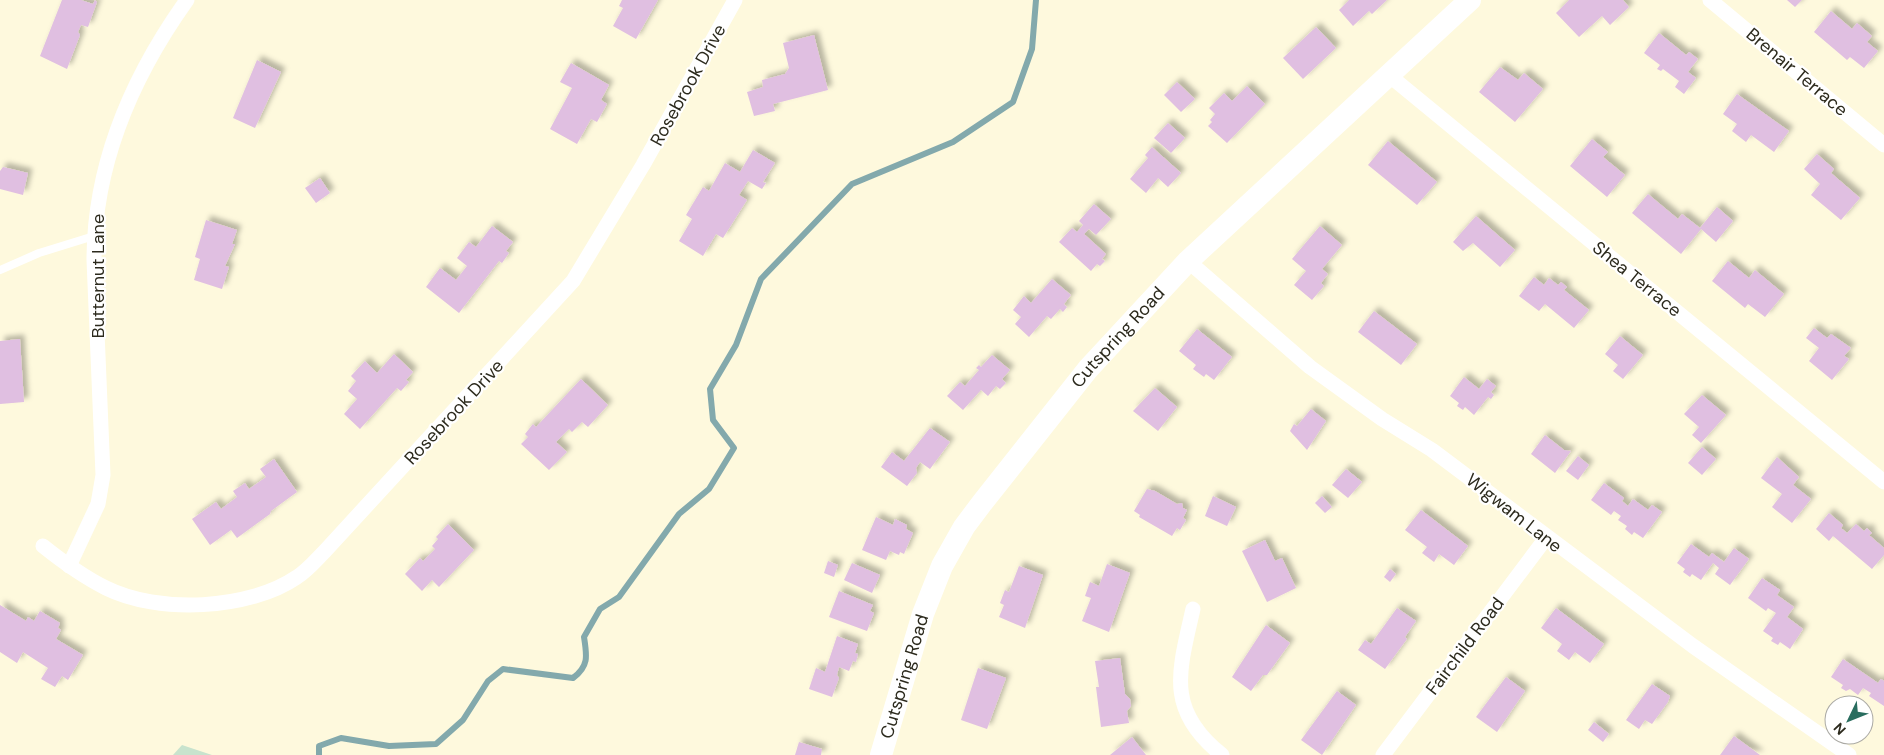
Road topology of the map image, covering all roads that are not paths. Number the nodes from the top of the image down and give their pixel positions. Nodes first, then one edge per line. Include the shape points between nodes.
1 (187, 0) edge
2 (735, 0) edge
3 (1470, 0) edge
4 (1710, 0) edge
5 (1390, 76) junction
6 (1884, 144) edge
7 (94, 236) junction
8 (1188, 261) junction
9 (0, 270) edge
10 (1884, 482) edge
11 (1546, 538) junction
12 (43, 546) dead end
13 (69, 566) junction
14 (1193, 610) dead end
15 (881, 755) edge
16 (1222, 755) edge
17 (1383, 755) edge
18 (1849, 755) edge

1 - 7 street, Butternut Lane via 132,92 100,190
2 - 13 street, Rosebrook Drive via 648,157 573,281 312,565 296,578 255,596 215,604 138,599 108,589
3 - 5 street, Cutspring Road
4 - 6 street, Brenair Terrace
5 - 8 street, Cutspring Road
5 - 10 street, Shea Terrace
7 - 9 lane via 38,253
7 - 13 street, Butternut Lane via 103,475 98,504
8 - 11 street, Wigwam Lane via 1310,367 1432,450
8 - 15 street, Cutspring Road via 1088,369 964,527 942,566 923,614
11 - 17 street, Fairchild Road
11 - 18 street, Wigwam Lane
12 - 13 street, Rosebrook Drive
14 - 16 street via 1180,671 1182,699 1192,722 1207,743

